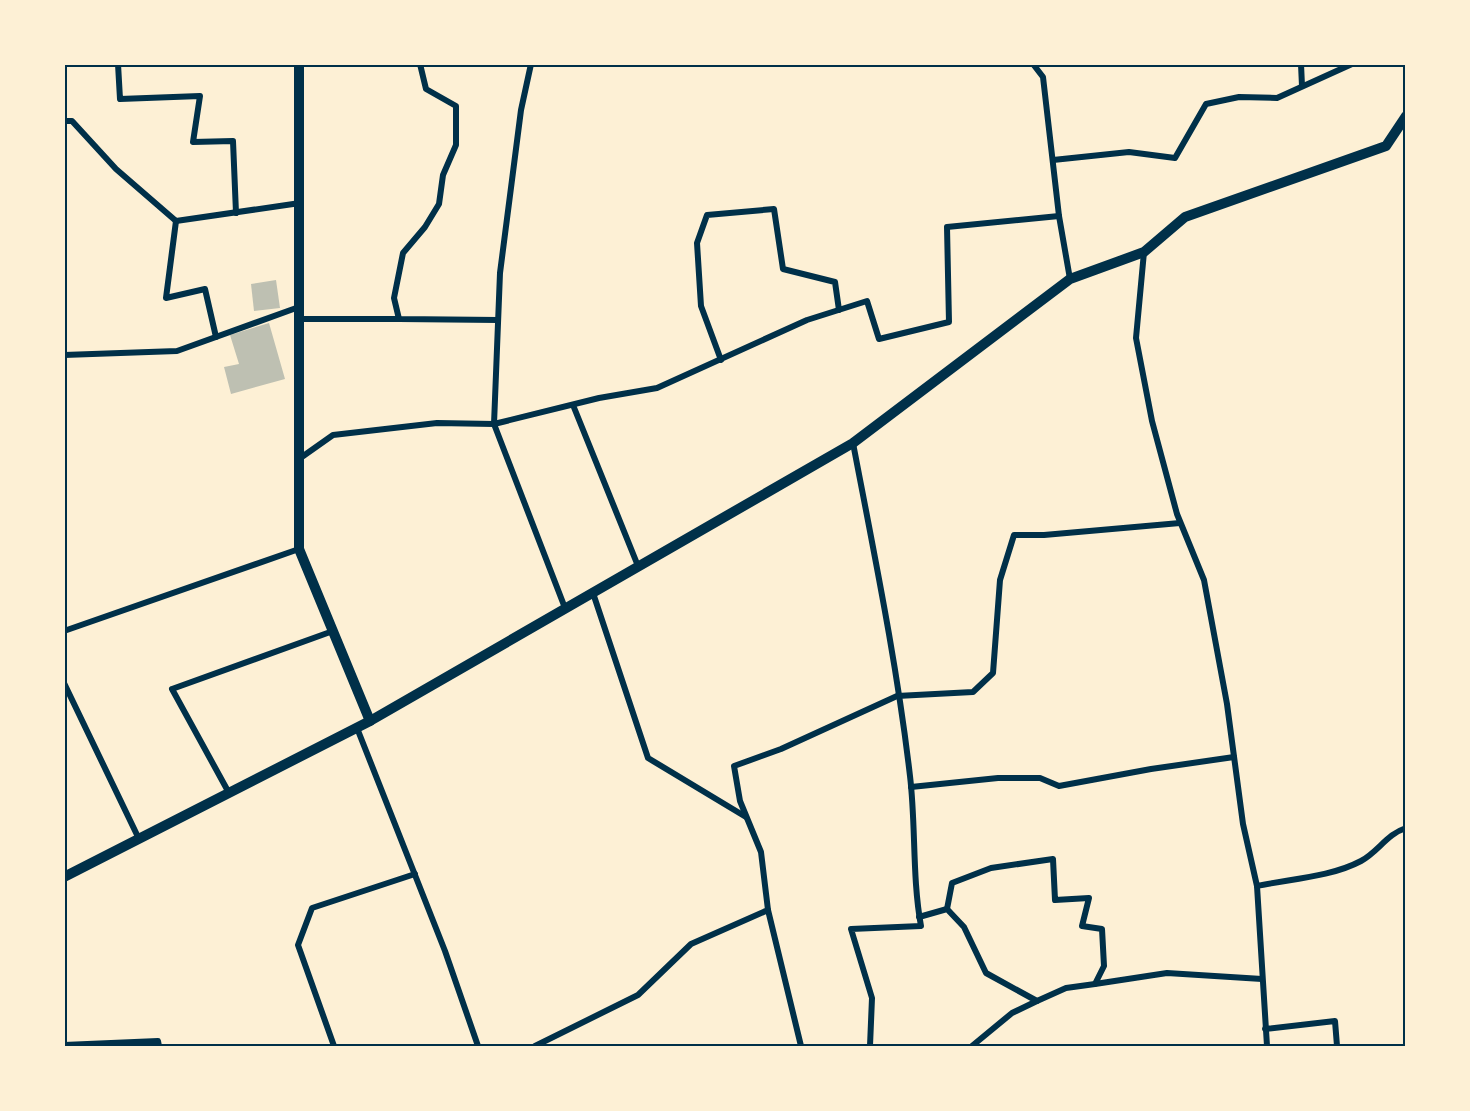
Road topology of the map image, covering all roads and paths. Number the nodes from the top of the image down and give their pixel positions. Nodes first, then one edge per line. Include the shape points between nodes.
1 (118, 64) edge
2 (299, 64) edge
3 (420, 64) edge
4 (531, 64) edge
5 (1033, 64) edge
6 (1301, 64) edge
7 (1352, 64) edge
8 (1302, 86) junction
9 (1406, 116) edge
10 (64, 122) edge
11 (1053, 160) junction
12 (300, 203) junction
13 (236, 213) junction
14 (1059, 216) junction
15 (176, 221) junction
16 (1144, 252) junction
17 (1070, 279) junction
18 (299, 306) junction
19 (839, 310) junction
20 (299, 319) junction
21 (399, 319) junction
22 (498, 320) junction
23 (216, 337) junction
24 (64, 355) edge
25 (721, 360) junction
26 (573, 405) junction
27 (494, 424) junction
28 (853, 443) junction
29 (299, 459) junction
30 (1180, 523) junction
31 (299, 549) junction
32 (638, 566) junction
33 (593, 592) junction
34 (566, 609) junction
35 (64, 631) edge
36 (333, 631) junction
37 (64, 683) edge
38 (897, 696) junction
39 (370, 721) junction
40 (357, 728) junction
41 (1234, 757) junction
42 (911, 787) junction
43 (229, 793) junction
44 (746, 817) junction
45 (1406, 828) edge
46 (139, 839) junction
47 (415, 874) junction
48 (64, 877) edge
49 (1257, 886) junction
50 (947, 909) junction
51 (768, 910) junction
52 (919, 917) junction
53 (1262, 979) junction
54 (1095, 984) junction
55 (1037, 1001) junction
56 (1265, 1029) junction
57 (64, 1046) edge
58 (159, 1047) edge
59 (334, 1047) edge
60 (478, 1047) edge
61 (535, 1047) edge
62 (801, 1047) edge
63 (870, 1047) edge
64 (972, 1047) edge
65 (1267, 1047) edge
66 (1337, 1047) edge

1 - 13 street via 120,99 200,96 193,142 232,141
2 - 12 street
3 - 21 street via 426,89 456,106 456,145 443,176 439,204 403,253 394,298
4 - 22 street via 520,110
5 - 11 street via 1043,78
6 - 8 street
7 - 8 street
8 - 11 street via 1277,98 1239,97 1206,104 1175,158 1129,152
9 - 16 street via 1386,146 1185,217
10 - 15 street via 72,121 116,169
11 - 14 street
12 - 13 street
12 - 18 street
13 - 15 street
14 - 17 street
14 - 19 street via 947,227 949,322 879,339 867,301
15 - 23 street via 166,298 205,289
16 - 17 street
16 - 30 street via 1136,338 1152,422
17 - 28 street
18 - 20 street
18 - 23 street
19 - 25 street via 807,320
19 - 25 street via 835,282 783,269 774,209 707,216 697,243 701,306
20 - 21 street
20 - 29 street
21 - 22 street
22 - 27 street
23 - 24 street via 177,351
25 - 26 street via 657,388
26 - 27 street
26 - 32 street
27 - 29 street via 437,423 333,435
27 - 34 street
28 - 32 street
28 - 38 street
29 - 31 street
30 - 38 street via 1044,536 1014,535 1000,580 993,673 973,692
30 - 41 street via 1204,580
31 - 35 street
31 - 36 street
32 - 33 street
33 - 34 street
33 - 44 street via 648,758
34 - 39 street
36 - 39 street
36 - 43 street via 172,689
37 - 46 street
38 - 42 street
38 - 44 street via 734,766
39 - 40 street
40 - 43 street
40 - 47 street
41 - 42 street via 1059,786 1040,778 998,778
41 - 49 street via 1243,825
42 - 52 street
43 - 46 street
44 - 51 street via 761,852
45 - 49 street via 1395,831 1362,861 1333,871
46 - 48 street
47 - 59 street via 312,908 298,945
47 - 60 street
49 - 53 street
50 - 52 street
50 - 54 street via 952,883 991,868 1053,859 1055,900 1089,898 1082,926 1102,929 1104,966
50 - 55 street via 964,927 986,974
51 - 61 street via 691,944 638,994
51 - 62 street
52 - 63 street via 921,926 851,929 872,998
53 - 54 street via 1167,973
53 - 56 street
54 - 55 street via 1066,988
55 - 64 street via 1012,1013
56 - 65 street
56 - 66 street via 1335,1021
57 - 58 street via 158,1041

